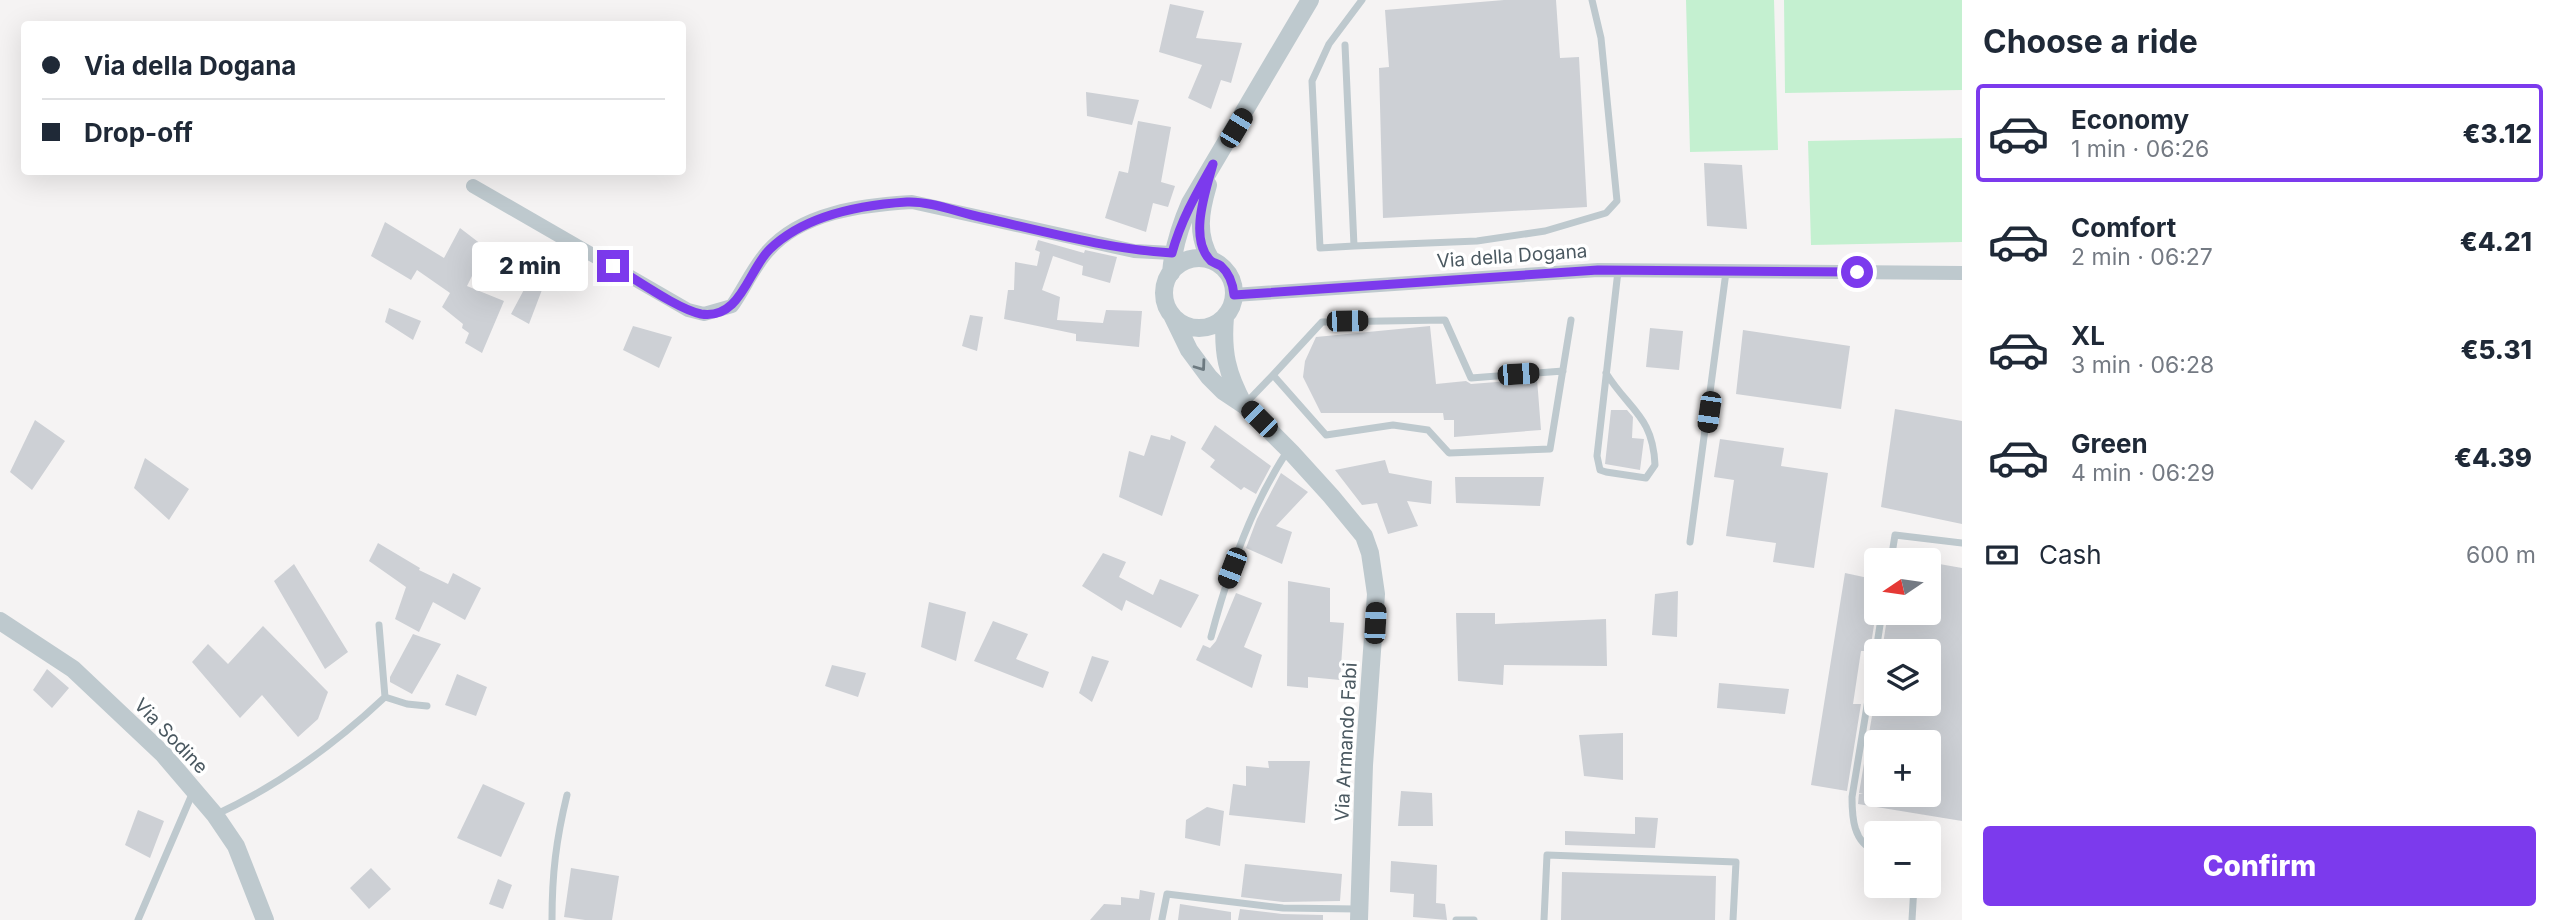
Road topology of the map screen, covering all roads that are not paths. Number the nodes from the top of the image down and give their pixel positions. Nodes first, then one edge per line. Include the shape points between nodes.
1 (1310, 0) edge
2 (1362, 0) edge
3 (1592, 0) edge
4 (1345, 45) dead end
5 (1213, 164) junction
6 (472, 186) dead end
7 (1354, 246) junction
8 (1172, 253) junction
9 (1211, 260) junction
10 (1618, 270) junction
11 (1726, 272) junction
12 (1171, 273) junction
13 (1962, 273) edge
14 (1234, 295) junction
15 (1172, 316) junction
16 (1225, 317) junction
17 (1571, 320) dead end
18 (1563, 371) junction
19 (1606, 373) junction
20 (1273, 375) junction
21 (1244, 405) junction
22 (1289, 449) junction
23 (1690, 542) dead end
24 (1962, 543) edge
25 (1893, 548) edge
26 (0, 621) edge
27 (379, 625) dead end
28 (1211, 637) dead end
29 (385, 696) junction
30 (427, 706) dead end
31 (1865, 716) edge
32 (194, 790) junction
33 (567, 795) dead end
34 (215, 815) junction
35 (1864, 841) edge
36 (1913, 898) edge
37 (1359, 914) edge
38 (1162, 919) edge
39 (138, 920) edge
40 (265, 920) edge
41 (552, 920) edge
42 (1456, 920) edge
43 (1474, 920) edge
44 (1544, 920) edge
45 (1733, 920) edge
46 (1912, 920) edge

1 - 5 street
2 - 7 lane via 1329,44 1312,80 1320,248
3 - 7 lane via 1601,38 1618,189 1617,201 1606,213 1545,230 1477,241
4 - 7 lane
5 - 8 street via 1190,203
5 - 9 street via 1200,226
6 - 8 street via 688,310 704,314 732,306 769,250 795,229 819,218 886,204 912,202 1134,251
8 - 12 street
9 - 12 street via 1189,260
9 - 14 street via 1228,274
10 - 11 street, Via della Dogana
10 - 14 street, Via della Dogana
10 - 19 lane
11 - 13 street, Via della Dogana
11 - 23 lane
12 - 15 street via 1164,294
14 - 16 street
15 - 16 street via 1192,328 1204,328
15 -> 21 street via 1189,351 1209,377
16 - 21 street via 1225,358
17 - 18 lane
18 - 20 lane via 1471,378 1446,320 1432,320 1322,322
18 - 20 lane via 1550,449 1449,453 1428,430 1393,425 1326,435
19 - 19 lane via 1597,464 1606,472 1646,478 1655,466 1647,426
20 - 21 lane
21 - 22 street, Via Armando Fabi
22 - 28 lane via 1269,478 1241,544
22 - 37 street, Via Armando Fabi via 1364,536 1375,573
24 - 25 lane via 1895,535
26 - 32 street, Via Sodine via 73,669 163,754
27 - 29 lane
29 - 30 lane
29 - 34 lane via 355,726 257,795
31 - 35 lane via 1852,797 1852,821
32 - 34 street, Via Sodine
32 - 39 lane
33 - 41 lane via 552,867
34 - 40 street, Via Sodine via 236,846
36 - 46 lane
37 - 38 lane via 1167,894
42 - 43 lane
44 - 45 lane via 1547,855 1736,862

